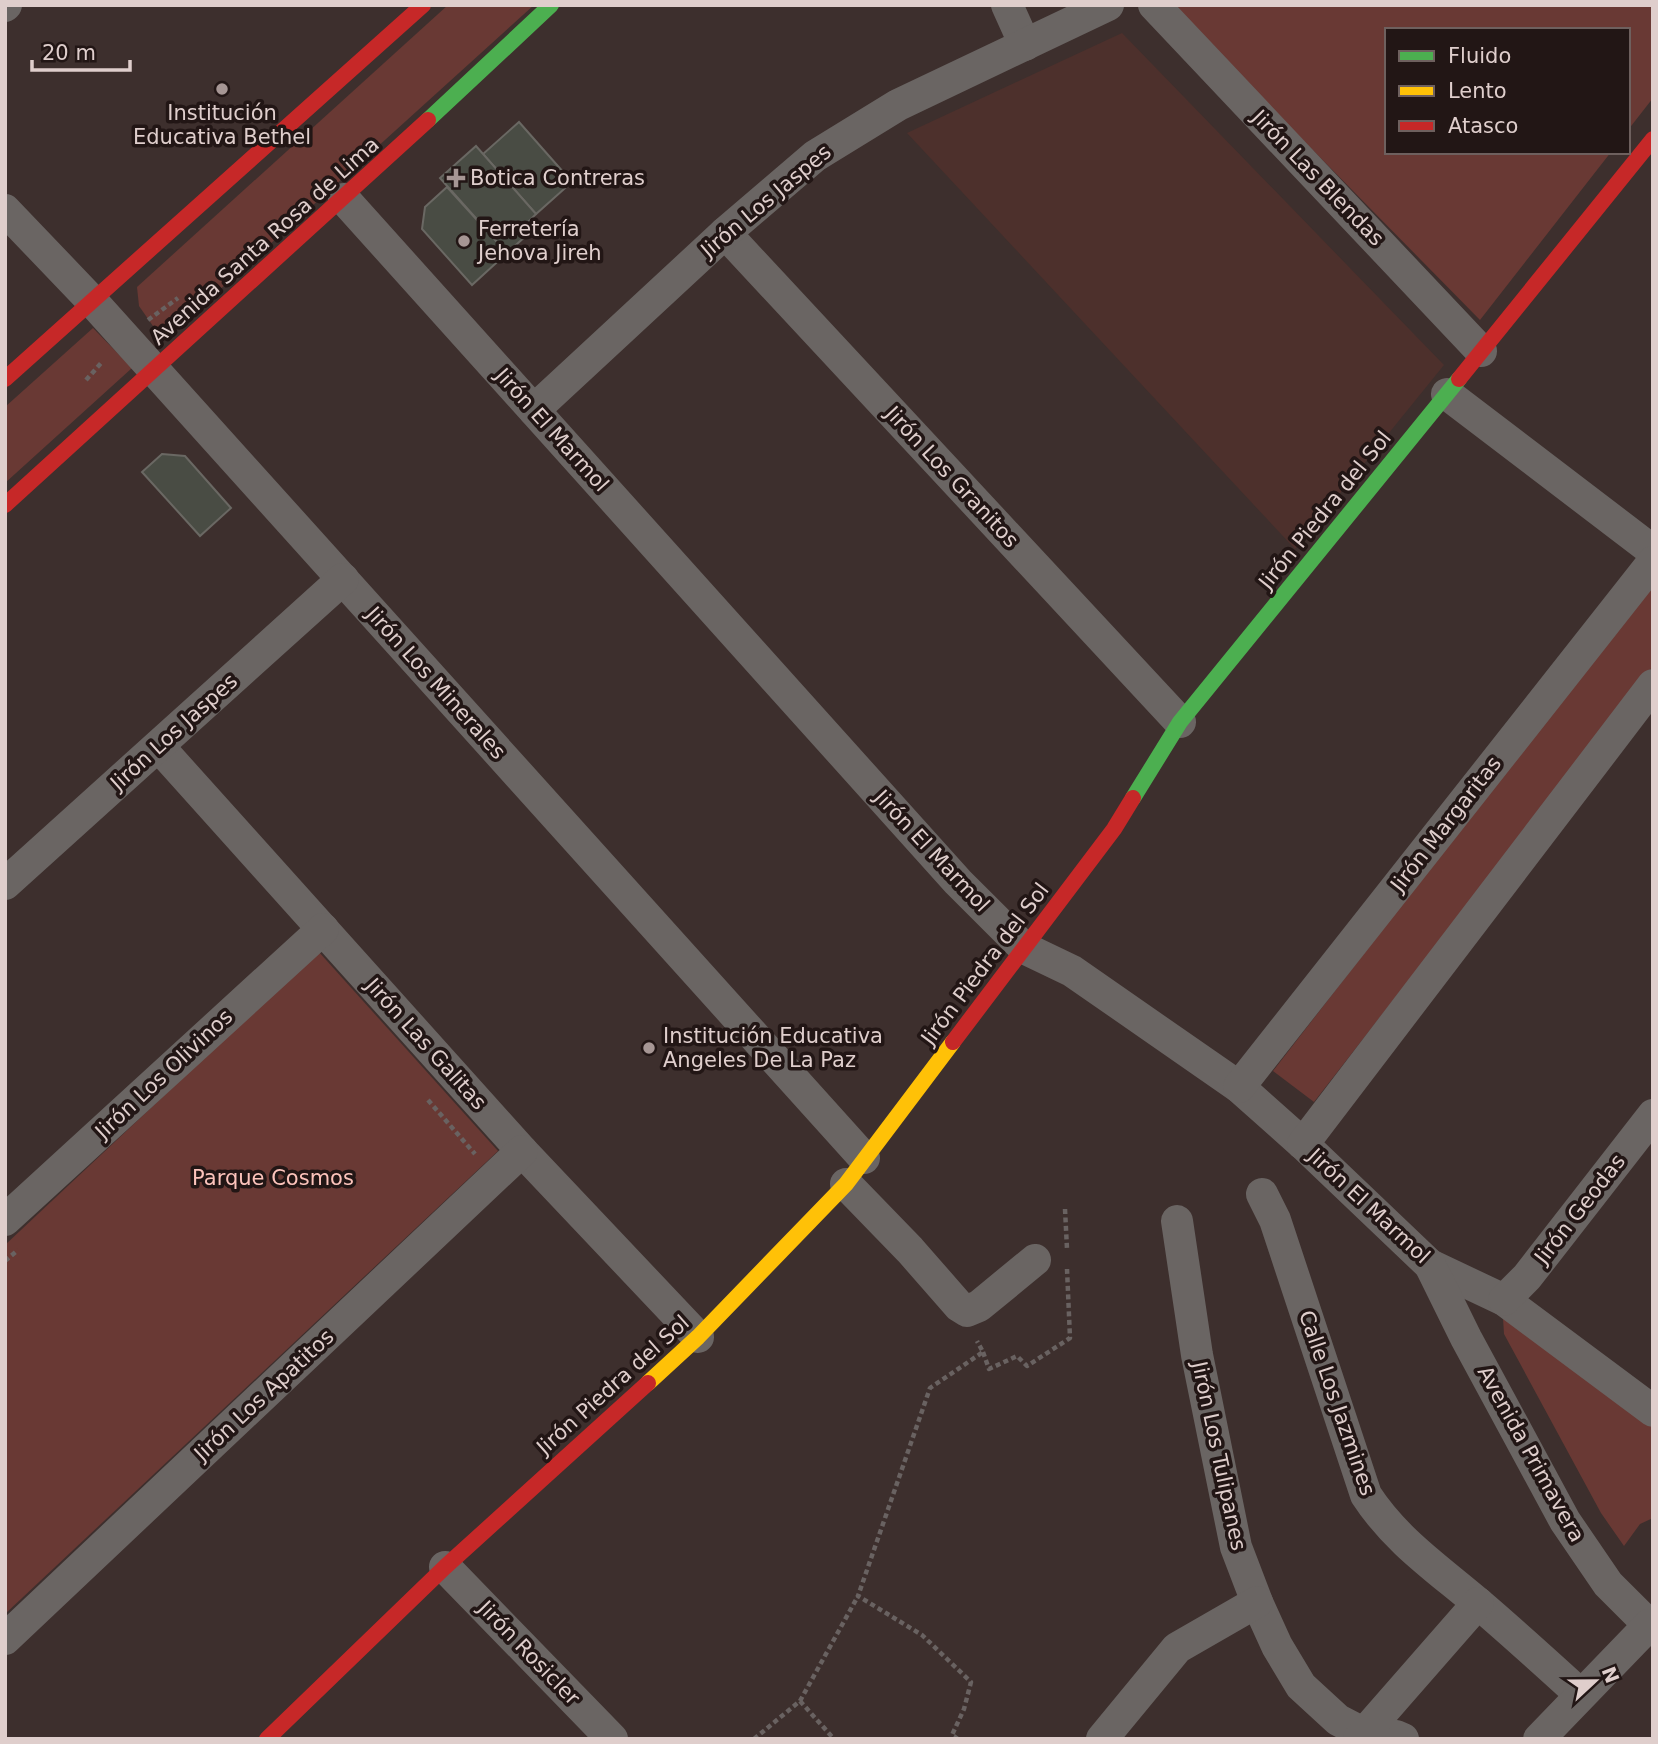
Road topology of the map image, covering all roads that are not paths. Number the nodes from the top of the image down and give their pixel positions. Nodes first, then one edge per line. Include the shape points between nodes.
1 (423, 5) edge
2 (551, 5) edge
3 (1007, 5) edge
4 (1108, 5) edge
5 (1154, 5) edge
6 (1025, 45) junction
7 (1653, 139) edge
8 (344, 199) junction
9 (5, 210) edge
10 (725, 233) junction
11 (92, 301) junction
12 (1482, 351) junction
13 (155, 370) junction
14 (5, 379) edge
15 (1447, 394) junction
16 (534, 410) junction
17 (5, 505) edge
18 (1653, 551) edge
19 (1653, 562) edge
20 (343, 579) junction
21 (1653, 685) edge
22 (1180, 722) junction
23 (159, 747) junction
24 (5, 884) edge
25 (323, 929) junction
26 (1024, 948) junction
27 (1238, 1087) junction
28 (1653, 1115) edge
29 (1303, 1144) junction
30 (522, 1151) junction
31 (864, 1158) junction
32 (846, 1184) junction
33 (1262, 1194) dead end
34 (1177, 1221) dead end
35 (15, 1231) edge
36 (1034, 1260) dead end
37 (1430, 1265) junction
38 (1504, 1300) junction
39 (698, 1337) junction
40 (1653, 1411) edge
41 (445, 1567) junction
42 (1257, 1602) junction
43 (1478, 1603) junction
44 (1651, 1627) edge
45 (5, 1639) edge
46 (1580, 1695) junction
47 (1362, 1736) edge
48 (267, 1739) edge
49 (612, 1739) edge
50 (1102, 1739) edge
51 (1403, 1739) edge
52 (1539, 1739) edge

1 - 11 street
2 - 8 street, Avenida Santa Rosa de Lima
3 - 6 street
4 - 6 street, Jirón Los Jaspes
5 - 12 street, Jirón Las Blendas
6 - 10 street, Jirón Los Jaspes via 898,105 816,156
7 - 12 street, Jirón Piedra del Sol
8 - 13 street, Avenida Santa Rosa de Lima
8 - 16 street, Jirón El Marmol
9 - 11 street, Jirón Los Minerales
10 - 16 street, Jirón Los Jaspes
10 - 22 street, Jirón Los Granitos
11 - 13 street, Jirón Los Minerales
11 - 14 street
12 - 15 street, Jirón Piedra del Sol
13 - 17 street, Avenida Santa Rosa de Lima
13 - 20 street, Jirón Los Minerales
15 - 18 street
15 - 22 street, Jirón Piedra del Sol
16 - 26 street, Jirón El Marmol via 958,882
19 - 27 street, Jirón Margaritas
20 - 23 street, Jirón Los Jaspes
20 - 31 street, Jirón Los Minerales
21 - 29 street
22 - 26 street, Jirón Piedra del Sol via 1114,829
23 - 24 street, Jirón Los Jaspes
23 - 25 street, Jirón Las Galitas
25 - 30 street, Jirón Las Galitas
25 - 35 street, Jirón Los Olivinos
26 - 27 street, Jirón El Marmol via 1072,971
26 - 31 street, Jirón Piedra del Sol
27 - 29 street, Jirón El Marmol
28 - 38 street, Jirón Geodas
29 - 37 street, Jirón El Marmol
30 - 39 street, Jirón Las Galitas
30 - 45 street, Jirón Los Apatitos
31 - 32 street, Jirón Piedra del Sol
32 - 36 street via 967,1311
32 - 39 street, Jirón Piedra del Sol
33 - 43 street, Calle Los Jazmines via 1275,1220 1366,1495 1405,1544
34 - 42 street, Jirón Los Tulipanes via 1197,1355 1233,1533
37 - 38 street, Jirón El Marmol
37 - 44 street, Avenida Primavera via 1565,1521 1608,1584
38 - 40 street, Jirón El Marmol
39 - 41 street, Jirón Piedra del Sol
41 - 48 street, Jirón Piedra del Sol
41 - 49 street, Jirón Rosicler
42 - 47 street, Jirón Los Tulipanes via 1301,1685
42 - 50 street via 1177,1648
43 - 46 street, Calle Los Jazmines
43 - 47 street
44 - 46 street
46 - 52 street
47 - 51 street, Jirón Los Tulipanes

